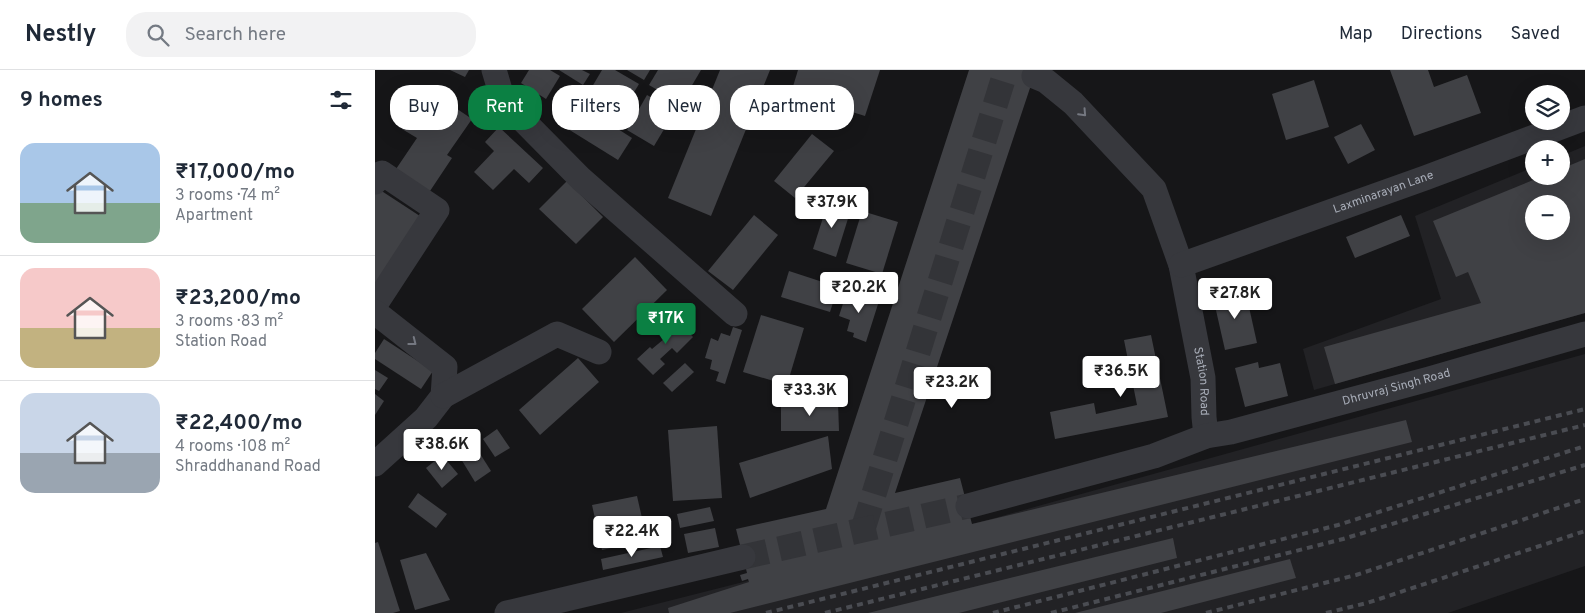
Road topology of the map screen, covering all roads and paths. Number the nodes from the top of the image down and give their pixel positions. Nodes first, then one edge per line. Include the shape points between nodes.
1 (494, 70) edge
2 (1045, 76) edge
3 (1585, 118) edge
4 (375, 182) edge
5 (1181, 265) junction
6 (375, 305) edge
7 (375, 312) edge
8 (735, 314) dead end
9 (1585, 334) edge
10 (599, 352) dead end
11 (443, 396) junction
12 (1207, 436) junction
13 (375, 464) edge
14 (967, 506) tunnel mouth
15 (743, 557) tunnel mouth
16 (507, 613) edge

1 - 8 street via 503,100 581,179
2 -> 5 street, Station Road via 1154,189
3 - 5 street, Laxminarayan Lane
4 - 6 street via 382,172 437,210
5 - 12 street, Station Road via 1203,378
7 -> 11 street via 445,367
9 - 12 street, Dhruvraj Singh Road
10 - 11 street via 557,334
11 - 13 street via 426,418
12 - 14 street via 1154,456
15 - 16 street

